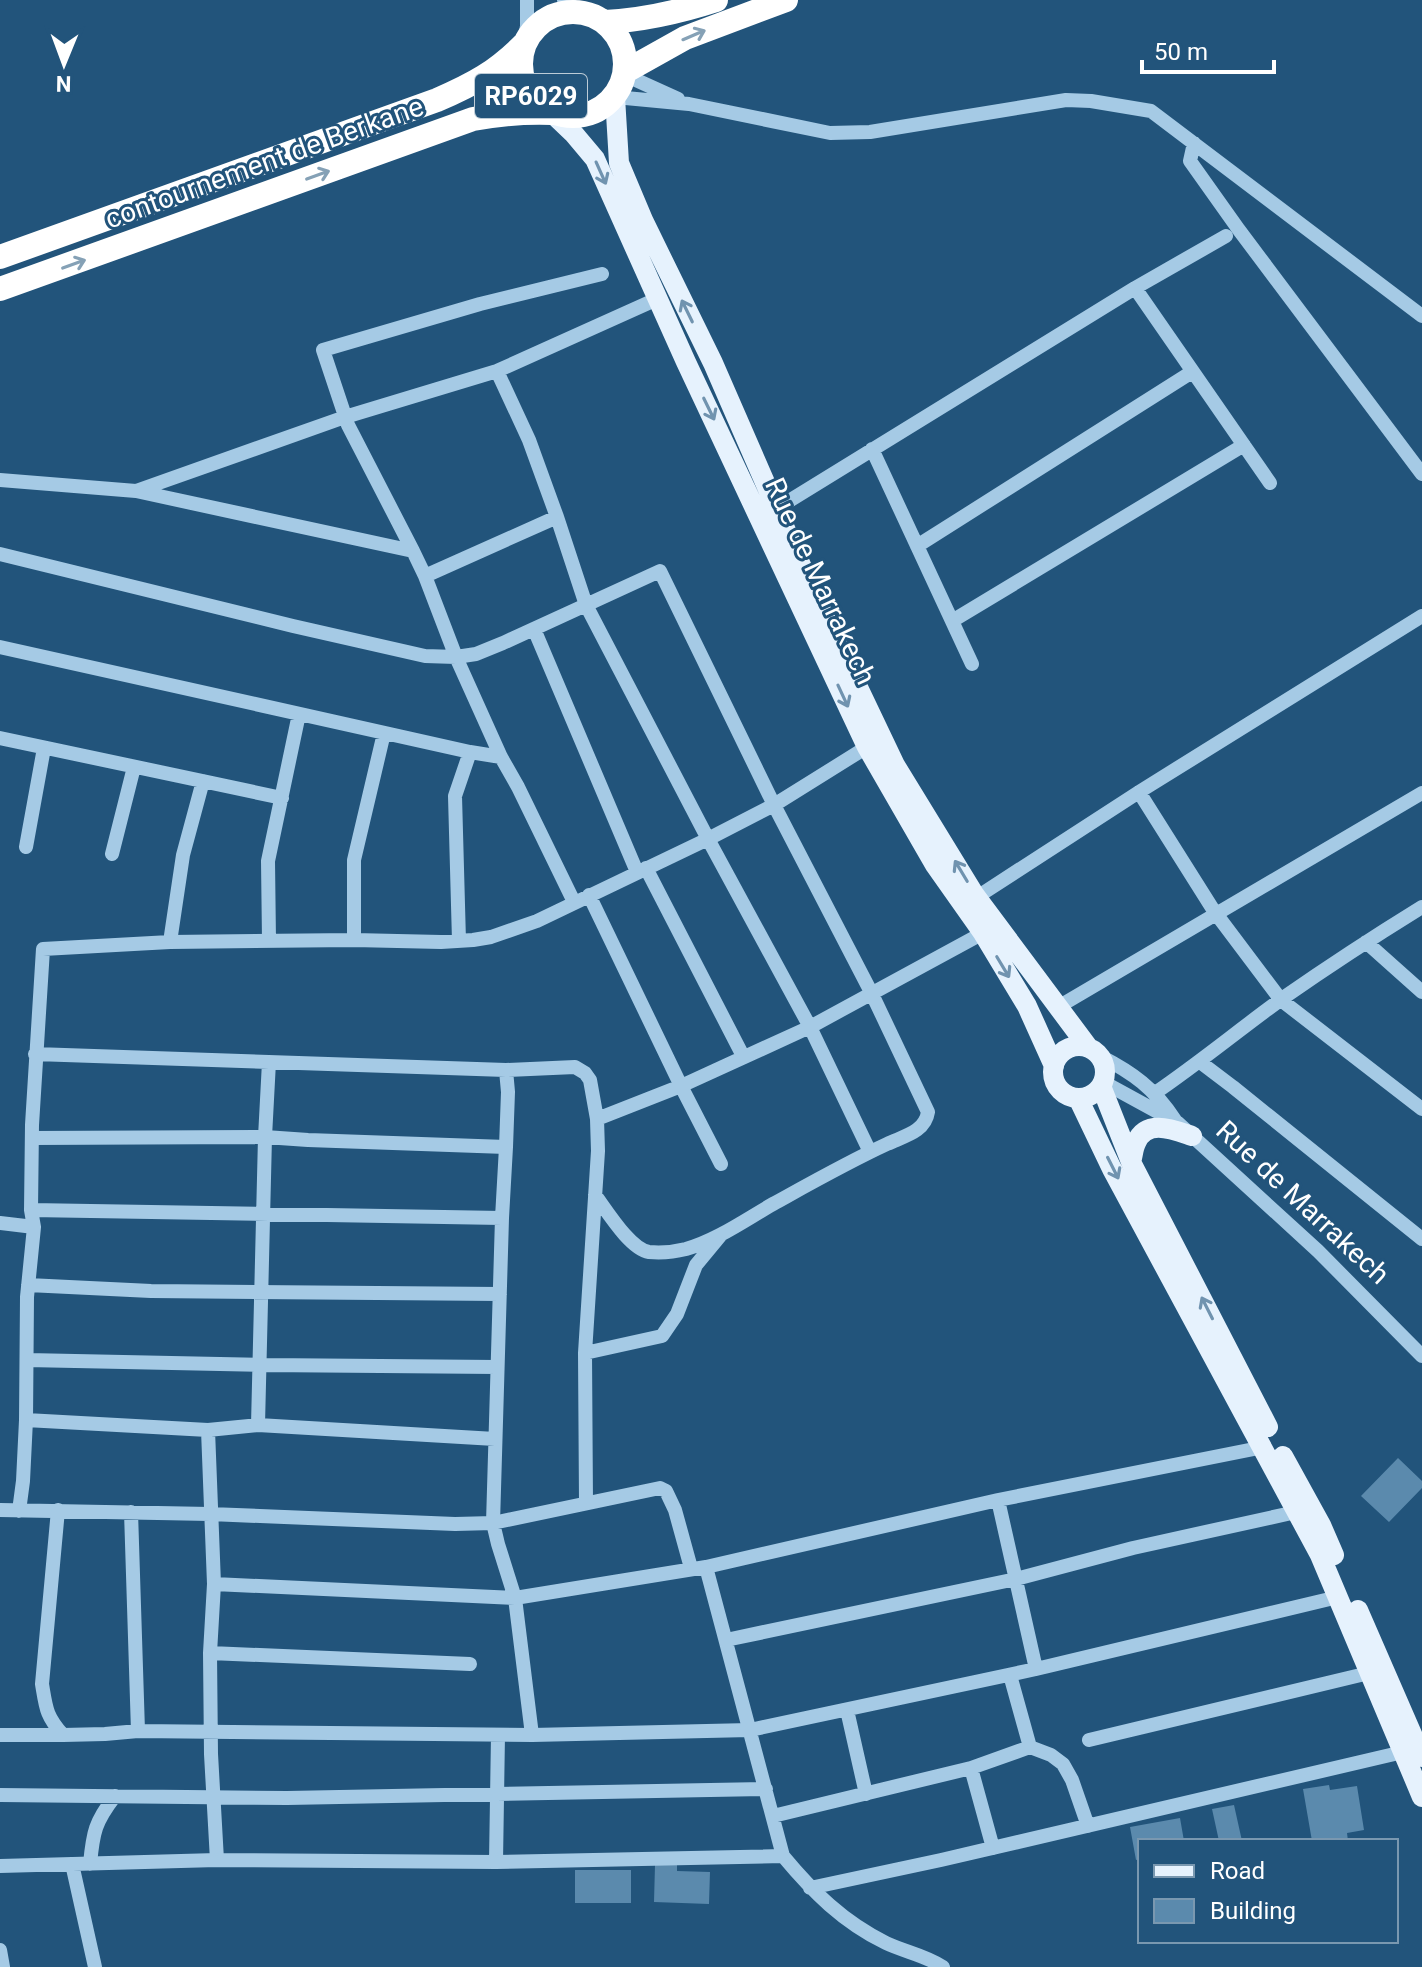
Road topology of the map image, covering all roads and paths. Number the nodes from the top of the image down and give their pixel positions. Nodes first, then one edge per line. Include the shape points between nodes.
1 (527, 0) edge
2 (716, 0) edge
3 (786, 0) edge
4 (572, 6) edge
5 (605, 22) junction
6 (524, 44) junction
7 (622, 81) junction
8 (689, 104) junction
9 (552, 113) junction
10 (1194, 143) junction
11 (1226, 236) dead end
12 (0, 257) edge
13 (602, 274) dead end
14 (1135, 288) junction
15 (0, 289) edge
16 (657, 299) junction
17 (1422, 316) edge
18 (497, 371) junction
19 (1192, 372) junction
20 (345, 417) junction
21 (1244, 445) junction
22 (872, 449) junction
23 (1422, 474) edge
24 (0, 480) edge
25 (1270, 483) dead end
26 (136, 491) junction
27 (776, 509) junction
28 (557, 517) junction
29 (917, 546) junction
30 (413, 551) junction
31 (0, 554) edge
32 (425, 576) junction
33 (586, 605) junction
34 (1422, 616) edge
35 (952, 621) junction
36 (534, 629) junction
37 (0, 647) edge
38 (456, 657) junction
39 (972, 664) dead end
40 (299, 714) junction
41 (384, 733) junction
42 (0, 738) edge
43 (867, 747) junction
44 (44, 748) junction
45 (470, 752) junction
46 (501, 757) junction
47 (134, 767) junction
48 (203, 781) junction
49 (1139, 792) junction
50 (1422, 793) edge
51 (282, 798) junction
52 (774, 805) junction
53 (708, 839) junction
54 (26, 847) dead end
55 (112, 854) dead end
56 (641, 870) junction
57 (589, 895) junction
58 (977, 897) junction
59 (574, 902) junction
60 (1422, 907) edge
61 (1217, 915) junction
62 (983, 933) junction
63 (354, 940) junction
64 (269, 941) junction
65 (459, 941) junction
66 (170, 942) junction
67 (1366, 942) junction
68 (1422, 992) edge
69 (872, 994) junction
70 (1281, 1000) junction
71 (1058, 1007) junction
72 (810, 1027) junction
73 (1094, 1051) junction
74 (35, 1054) junction
75 (743, 1056) junction
76 (269, 1062) junction
77 (1200, 1062) junction
78 (1054, 1066) junction
79 (506, 1070) junction
80 (1102, 1084) junction
81 (681, 1086) junction
82 (1155, 1093) junction
83 (1078, 1098) junction
84 (1422, 1109) edge
85 (597, 1119) junction
86 (1185, 1130) junction
87 (265, 1137) junction
88 (32, 1138) junction
89 (506, 1147) junction
90 (870, 1152) junction
91 (1131, 1162) junction
92 (721, 1164) dead end
93 (595, 1195) junction
94 (31, 1210) junction
95 (264, 1214) junction
96 (502, 1218) junction
97 (0, 1223) edge
98 (34, 1227) junction
99 (722, 1234) junction
100 (1422, 1239) edge
101 (28, 1285) junction
102 (261, 1292) junction
103 (500, 1294) junction
104 (585, 1353) junction
105 (1422, 1356) edge
106 (27, 1360) junction
107 (259, 1365) junction
108 (497, 1367) junction
109 (26, 1420) junction
110 (258, 1425) junction
111 (208, 1430) junction
112 (495, 1439) junction
113 (1264, 1447) junction
114 (998, 1500) junction
115 (586, 1503) junction
116 (0, 1510) edge
117 (58, 1510) junction
118 (19, 1511) junction
119 (131, 1512) junction
120 (1296, 1512) junction
121 (210, 1514) junction
122 (493, 1523) junction
123 (698, 1567) junction
124 (1016, 1579) junction
125 (214, 1584) junction
126 (1338, 1597) junction
127 (515, 1598) junction
128 (726, 1640) junction
129 (210, 1653) junction
130 (470, 1664) dead end
131 (1036, 1669) junction
132 (1369, 1673) junction
133 (1010, 1675) junction
134 (847, 1710) junction
135 (750, 1730) junction
136 (138, 1731) junction
137 (210, 1731) junction
138 (0, 1735) edge
139 (63, 1735) junction
140 (498, 1735) junction
141 (532, 1735) junction
142 (1089, 1740) dead end
143 (1030, 1747) junction
144 (1413, 1755) edge
145 (971, 1768) junction
146 (766, 1789) junction
147 (497, 1794) junction
148 (866, 1794) junction
149 (0, 1795) edge
150 (115, 1796) junction
151 (1422, 1797) edge
152 (212, 1798) junction
153 (773, 1816) junction
154 (1088, 1826) junction
155 (993, 1848) junction
156 (783, 1856) junction
157 (217, 1860) junction
158 (496, 1862) junction
159 (72, 1864) junction
160 (90, 1864) junction
161 (0, 1866) edge
162 (810, 1888) junction
163 (0, 1950) edge
164 (3, 1967) edge
165 (95, 1967) edge
166 (943, 1967) edge

1 - 6 street, RP6029
2 - 5 highway via 652,18
7 -> 3 highway via 685,38
4 - 5 highway, RP6029
4 - 6 highway, RP6029 via 541,22
5 - 7 highway, RP6029 via 622,44
6 - 9 highway, RP6029 via 524,84
6 - 12 highway via 485,78 437,100
7 - 8 street
7 - 8 street
7 - 9 highway, RP6029 via 605,106 580,117
27 -> 7 main road, Rue de Marrakech / RP6029 via 619,163
8 - 10 street via 830,133 870,132 1066,100 1091,101 1151,111
15 -> 9 highway, contournement de Berkane via 473,119
9 -> 16 main road, Rue de Marrakech / RP6029 via 595,159
10 - 17 street
10 - 23 street via 1190,161
11 - 14 street
13 - 20 street via 323,350
14 - 19 street
14 - 22 street
16 - 18 street
16 -> 43 main road, Rue de Marrakech / RP6029
18 - 20 street
18 - 28 street
19 - 21 street
19 - 29 street
20 - 26 street
20 - 30 street
21 - 25 street
21 - 35 street
22 - 27 street
22 - 29 street
24 - 26 street
26 - 30 street
58 -> 27 main road, Rue de Marrakech / RP6029 via 895,765
28 - 32 street
28 - 33 street
29 - 35 street
30 - 32 street
31 - 38 street via 425,656
32 - 38 street
33 - 36 street
33 - 52 street via 660,571
33 - 53 street
34 - 49 street
35 - 39 street
36 - 38 street
36 - 56 street
37 - 40 street
38 - 46 street
40 - 41 street
40 - 51 street
41 - 45 street
41 - 63 street via 354,860
42 - 44 street
43 - 52 street
43 - 62 main road, Rue de Marrakech / RP6029 via 935,865
44 - 47 street
44 - 54 street
45 - 46 street
45 - 65 street via 455,796
46 - 59 street
47 - 48 street
47 - 55 street
48 - 51 street
48 - 66 street via 183,855
49 - 58 street
49 - 61 street
50 - 61 street
51 - 64 street via 268,861
52 - 53 street
52 - 69 street
53 - 56 street
53 - 72 street
56 - 57 street
56 - 75 street
57 - 59 street
57 - 81 street
58 - 71 main road, Rue de Marrakech / RP6029
59 - 65 street via 516,929
60 - 67 street
61 - 70 street
61 - 71 street
62 - 69 street
62 -> 78 main road, Rue de Marrakech / RP6029 via 1027,1006
63 - 64 street
63 - 65 street
64 - 66 street
66 - 74 street via 43,949
67 - 68 street
67 - 70 street
69 - 72 street
69 - 90 street via 928,1112 927,1123 918,1130
70 - 77 street
70 - 84 street
71 - 73 main road, Rue de Marrakech / RP6029
72 - 75 street
72 - 90 street
73 - 78 main road via 1081,1046 1067,1049
73 - 80 main road via 1105,1068
73 - 82 street, Rue de Marrakech / RP6029
74 - 76 street
74 - 88 street
75 - 81 street
76 - 79 street
76 - 87 street
77 - 82 street
77 - 100 street
78 - 83 main road, RP6029 via 1058,1088
79 - 85 street via 575,1067 590,1080
79 - 89 street
80 - 83 main road
80 - 86 street, Rue de Marrakech / RP6029
80 - 91 main road
81 - 85 street
81 - 92 street
82 - 86 street, Rue de Marrakech / RP6029
83 -> 113 main road
85 - 93 street
86 - 91 main road via 1150,1129 1136,1143
86 - 105 street, Rue de Marrakech / RP6029 via 1318,1251
87 - 88 street
87 - 89 street
87 - 95 street
88 - 94 street
89 - 96 street
90 - 99 street
144 -> 91 main road via 1321,1525
93 - 99 street via 634,1245 645,1251 686,1249
93 - 104 street
94 - 95 street
94 - 98 street
95 - 96 street
95 - 102 street
96 - 103 street
97 - 98 street
98 - 101 street
99 - 104 street via 696,1265 677,1314 662,1336
101 - 102 street
101 - 106 street
102 - 103 street
102 - 107 street
103 - 108 street
104 - 115 street
106 - 107 street
106 - 109 street
107 - 108 street
107 - 110 street
108 - 112 street
109 - 111 street
109 - 118 street
110 - 111 street
110 - 112 street
111 - 121 street
112 - 122 street
113 - 114 street
113 - 120 main road
114 - 123 street
114 - 124 street
115 - 122 street
115 - 123 street via 650,1488 666,1491
116 - 118 street
117 - 118 street
117 - 119 street
117 - 139 street via 42,1684 47,1712
119 - 121 street
119 - 136 street
120 - 124 street
120 - 126 main road
121 - 122 street
121 - 125 street
122 - 127 street
123 - 127 street
123 - 128 street
124 - 128 street
124 - 131 street
125 - 127 street
125 - 129 street
126 - 131 street
126 - 132 main road
127 - 141 street
128 - 135 street
129 - 130 street
129 - 137 street
131 - 133 street
132 - 142 street
132 - 144 main road
133 - 134 street
133 - 143 street
134 - 135 street
134 - 148 street
135 - 141 street
135 - 146 street
136 - 137 street
136 - 139 street
137 - 140 street
137 - 152 street
138 - 139 street
140 - 141 street
140 - 147 street
143 - 145 street
143 - 154 street via 1063,1764
144 - 151 main road
144 - 154 street
145 - 148 street
145 - 155 street
146 - 147 street
146 - 153 street
147 - 152 street
147 - 158 street
148 - 153 street
149 - 150 street
150 - 152 street
150 - 160 street via 95,1826
152 - 157 street
153 - 156 street
154 - 155 street
155 - 162 street
156 - 158 street
156 - 162 street
157 - 158 street
157 - 160 street
159 - 160 street
159 - 161 street
159 - 165 street
162 - 166 street via 837,1913 885,1943
163 - 164 street

